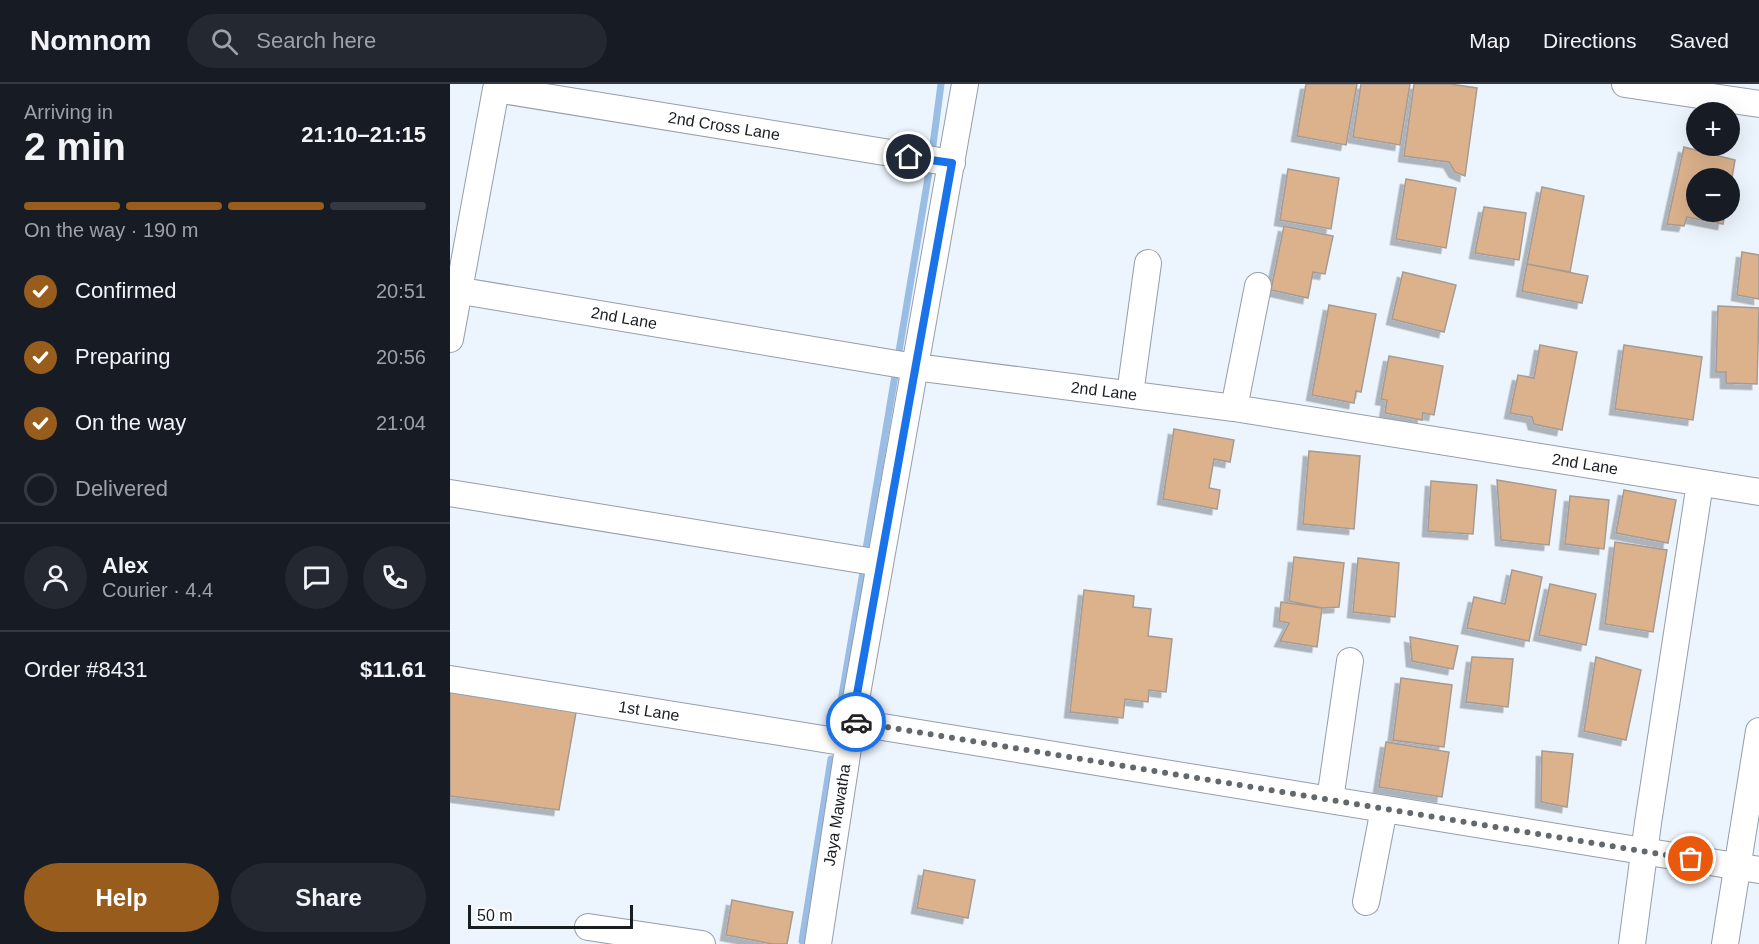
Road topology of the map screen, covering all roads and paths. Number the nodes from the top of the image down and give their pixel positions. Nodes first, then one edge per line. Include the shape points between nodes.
1 (965, 84) edge
2 (1625, 84) edge
3 (496, 87) edge
4 (1759, 104) edge
5 (952, 163) junction
6 (1148, 263) dead end
7 (1258, 286) dead end
8 (455, 290) edge
9 (450, 339) edge
10 (915, 367) junction
11 (1130, 394) junction
12 (1234, 408) junction
13 (1700, 483) junction
14 (1759, 492) edge
15 (450, 493) edge
16 (880, 563) junction
17 (1350, 661) dead end
18 (450, 679) edge
19 (1759, 731) edge
20 (850, 732) junction
21 (1330, 800) junction
22 (1383, 809) junction
23 (1644, 852) junction
24 (1749, 868) edge
25 (1366, 902) dead end
26 (588, 927) dead end
27 (702, 944) edge
28 (818, 944) edge
29 (1632, 944) edge
30 (1725, 944) edge

1 - 5 street, Jaya Mawatha
2 - 4 street
3 - 5 street, 2nd Cross Lane
3 - 8 street, 2nd Cross Lane
5 - 10 street, Jaya Mawatha
6 - 11 street
7 - 12 street
8 - 9 street, 2nd Cross Lane
8 - 10 street, 2nd Lane
10 - 11 street, 2nd Lane
10 - 16 street, Jaya Mawatha
11 - 12 street, 2nd Lane
12 - 13 street, 2nd Lane
13 - 14 street, 2nd Lane
13 - 23 street
15 - 16 street
16 - 20 street, Jaya Mawatha
17 - 21 street
18 - 20 street, 1st Lane
19 - 24 street
20 - 21 street, 1st Lane
20 - 28 street, Jaya Mawatha
21 - 22 street, 1st Lane
22 - 23 street, 1st Lane
22 - 25 street
23 - 24 street, 1st Lane
23 - 29 street
24 - 30 street
26 - 27 street

